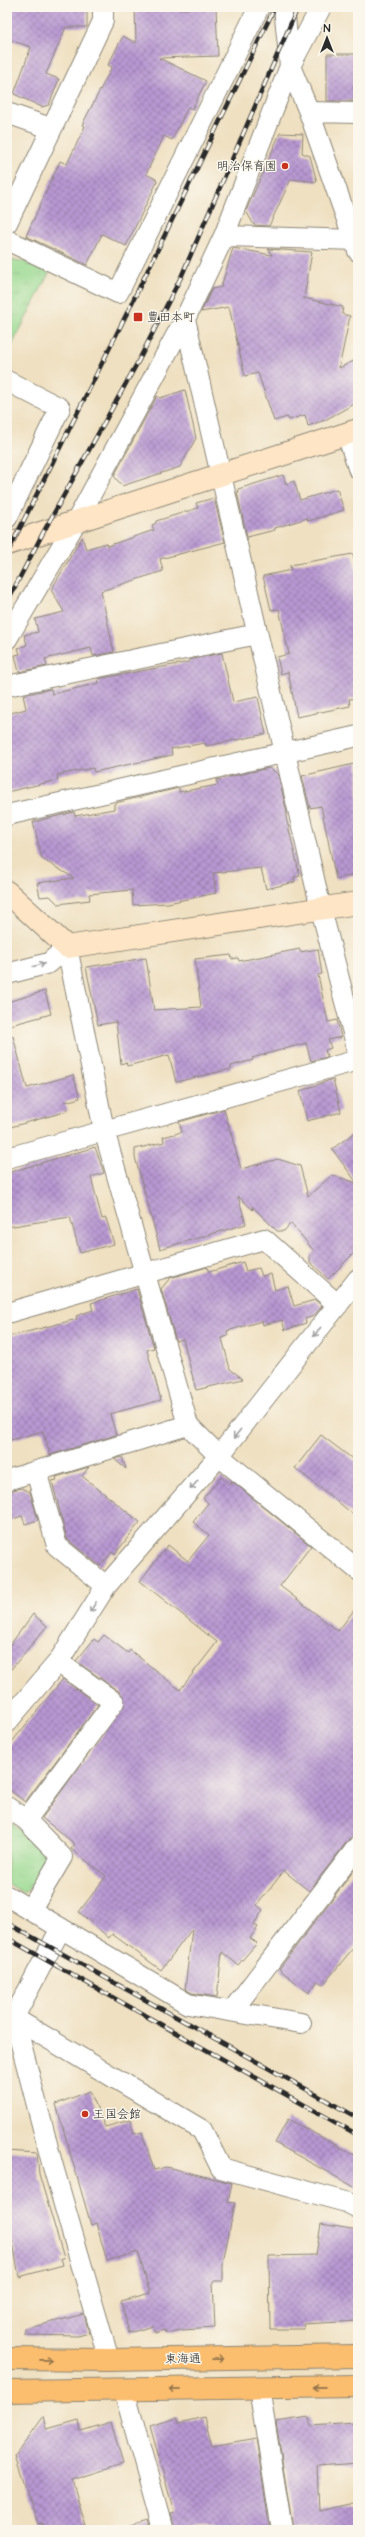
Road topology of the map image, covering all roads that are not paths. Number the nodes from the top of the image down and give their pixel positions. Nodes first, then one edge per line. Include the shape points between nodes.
1 (103, 7) edge
2 (259, 7) edge
3 (284, 7) edge
4 (321, 7) edge
5 (290, 66) junction
6 (309, 112) junction
7 (7, 113) edge
8 (358, 113) edge
9 (50, 128) junction
10 (7, 223) edge
11 (224, 236) junction
12 (7, 240) edge
13 (356, 244) edge
14 (185, 319) junction
15 (7, 381) edge
16 (353, 432) edge
17 (358, 468) edge
18 (222, 474) junction
19 (7, 518) edge
20 (76, 522) junction
21 (7, 544) edge
22 (257, 634) junction
23 (7, 638) edge
24 (7, 686) edge
25 (358, 736) edge
26 (286, 752) junction
27 (7, 815) edge
28 (7, 892) edge
29 (358, 903) edge
30 (321, 909) junction
31 (67, 947) junction
32 (7, 974) edge
33 (358, 1052) edge
34 (358, 1060) edge
35 (104, 1130) junction
36 (7, 1158) edge
37 (144, 1274) junction
38 (358, 1279) edge
39 (338, 1305) junction
40 (7, 1313) edge
41 (188, 1425) junction
42 (219, 1456) junction
43 (36, 1471) junction
44 (7, 1480) edge
45 (358, 1570) edge
46 (106, 1586) junction
47 (58, 1662) junction
48 (7, 1722) edge
49 (7, 1807) edge
50 (26, 1820) junction
51 (358, 1846) edge
52 (7, 1896) edge
53 (31, 1909) junction
54 (61, 1928) junction
55 (232, 2011) junction
56 (10, 2015) edge
57 (301, 2023) dead end
58 (358, 2208) edge
59 (358, 2356) edge
60 (7, 2359) edge
61 (109, 2360) junction
62 (358, 2386) edge
63 (259, 2388) junction
64 (124, 2390) junction
65 (7, 2391) edge
66 (163, 2530) edge
67 (282, 2530) edge

1 - 9 street via 103,21
2 - 12 street via 118,293
3 - 5 street
4 - 5 street
5 - 6 street
5 - 11 street
6 - 8 street
6 - 13 street
7 - 9 street
9 - 10 street
11 - 13 street
11 - 14 street
14 - 18 street
14 - 20 street
15 - 19 street via 60,408
16 - 17 street
16 - 18 street
18 - 20 street
18 - 22 street
20 - 21 street
20 - 23 street
22 - 24 street
22 - 26 street
25 - 26 street
26 - 27 street
26 - 30 street
28 - 31 street
29 - 30 street
30 - 31 street
30 - 33 street
32 -> 31 street via 49,963
31 - 35 street
34 - 35 street
35 - 36 street
35 - 37 street
37 - 39 street via 264,1239
37 - 40 street
37 - 41 street
38 - 39 street
39 -> 42 street
41 - 42 street
41 - 43 street
42 - 45 street
42 -> 46 street
43 - 44 street
43 - 46 street via 56,1546
46 -> 47 street
47 - 48 street
47 - 50 street via 114,1702
49 - 50 street
50 - 53 street via 62,1857
51 - 55 street
52 - 53 street
53 - 54 street
54 - 55 street via 188,2004
54 - 56 street
55 - 57 street
56 - 58 street via 202,2130 221,2168 346,2202
56 - 61 street
61 -> 59 main road, 東海通
60 -> 61 main road, 東海通
62 -> 63 main road
63 -> 64 main road
63 - 67 street
64 - 65 main road
64 - 66 street

